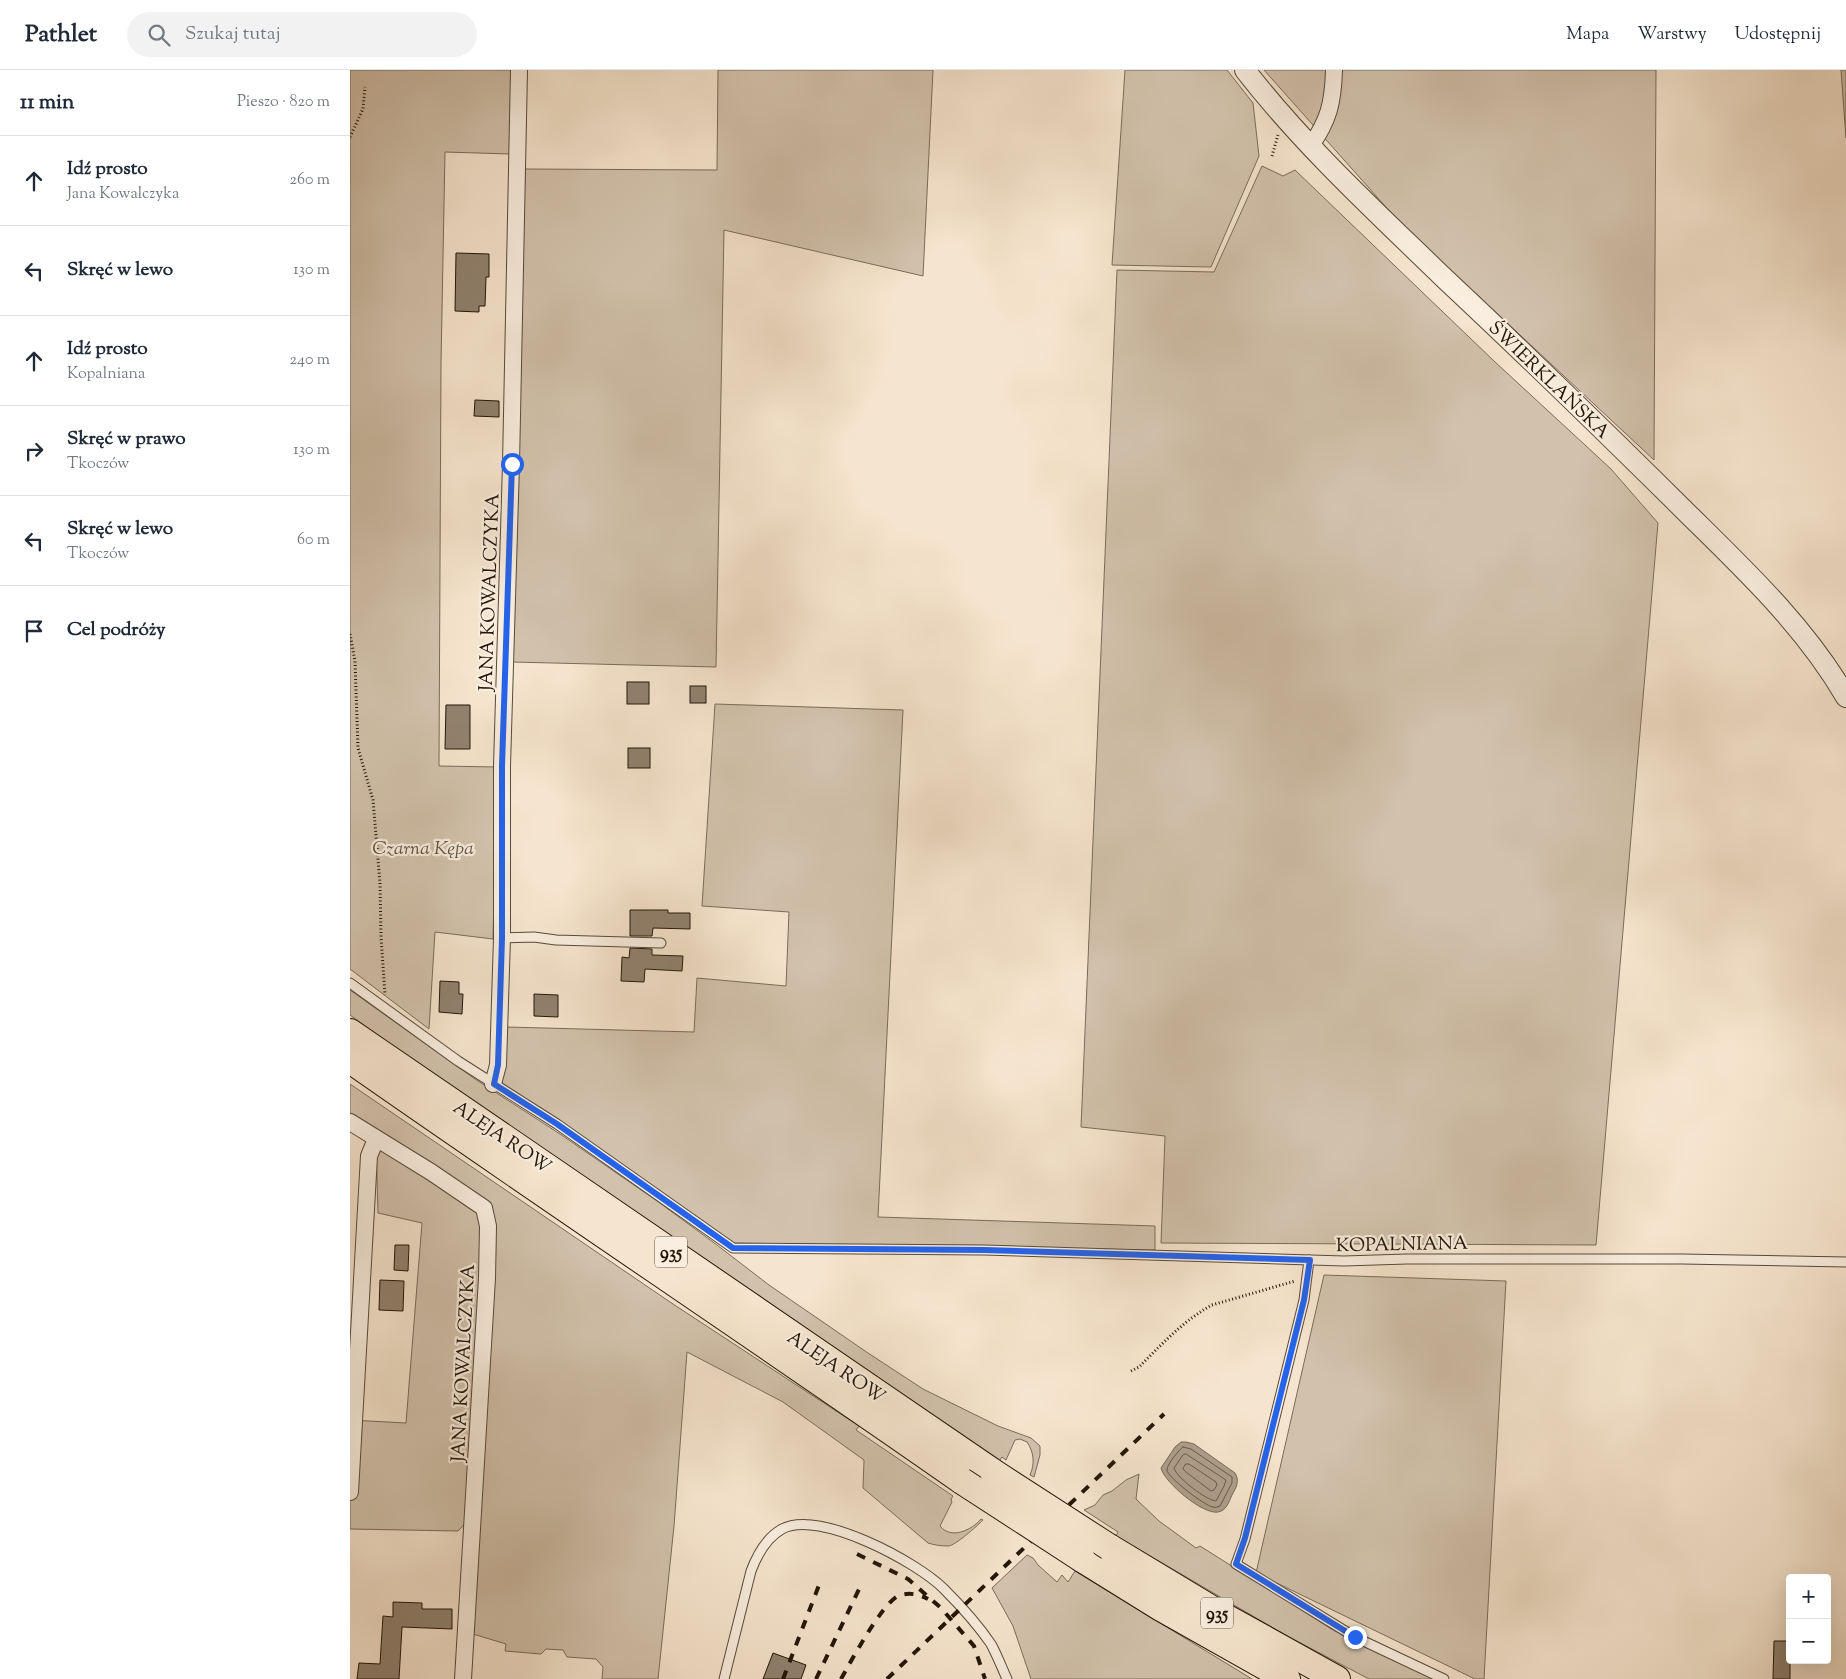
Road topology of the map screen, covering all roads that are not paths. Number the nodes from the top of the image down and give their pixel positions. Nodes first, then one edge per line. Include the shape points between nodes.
1 (519, 70) edge
2 (1245, 70) edge
3 (1334, 70) edge
4 (1310, 147) junction
5 (1846, 697) edge
6 (502, 938) junction
7 (661, 943) dead end
8 (350, 983) edge
9 (350, 1032) edge
10 (350, 1060) edge
11 (494, 1084) junction
12 (350, 1122) edge
13 (376, 1139) junction
14 (1310, 1260) junction
15 (1846, 1262) edge
16 (350, 1492) edge
17 (463, 1679) edge
18 (724, 1679) edge
19 (1007, 1679) edge
20 (1287, 1679) edge
21 (1337, 1679) edge
22 (1444, 1679) edge

1 - 6 street, JANA KOWALCZYKA via 512,464 502,766
2 - 4 street, ŚWIERKLAŃSKA
3 - 4 street via 1331,107 1322,130
4 - 5 street, ŚWIERKLAŃSKA via 1739,565 1822,660
6 - 7 lane
6 - 11 street, JANA KOWALCZYKA via 498,1065
8 - 11 lane, KOPALNIANA
9 - 21 main road, ALEJA ROW / 935, bridge via 993,1472 1109,1548
10 - 20 main road, ALEJA ROW / 935, bridge via 962,1480 1082,1559
11 - 14 lane, KOPALNIANA via 557,1124 733,1248 984,1250
12 - 13 street, JANA KOWALCZYKA
13 - 16 street via 369,1156
13 - 17 street, JANA KOWALCZYKA via 484,1208 488,1226
14 - 15 lane, KOPALNIANA
14 - 22 lane via 1254,1504 1236,1564 1355,1637
18 - 19 lane via 751,1571 758,1555 769,1539 794,1524 835,1530 910,1563 943,1588 976,1625 992,1646

